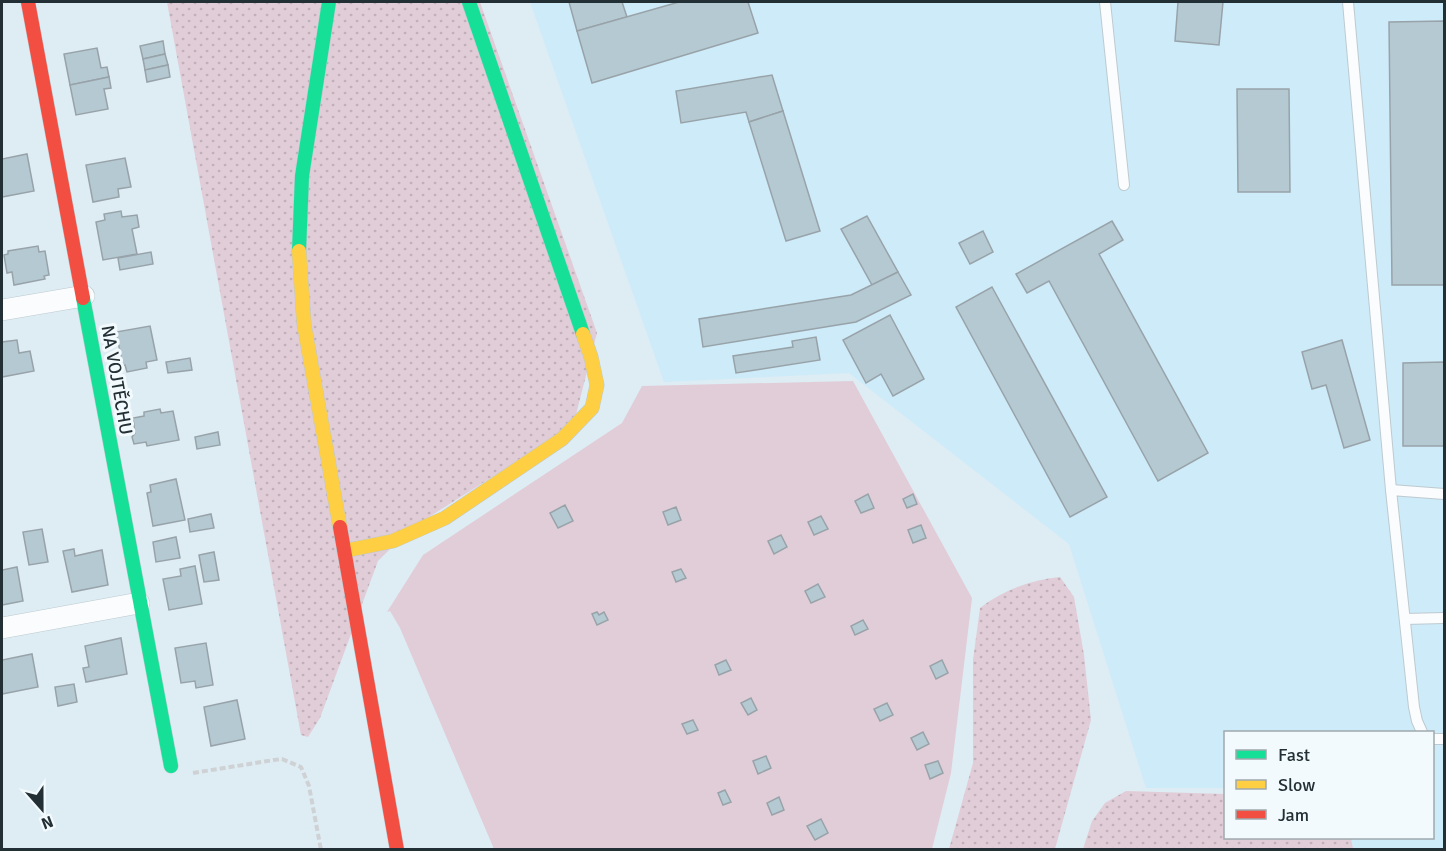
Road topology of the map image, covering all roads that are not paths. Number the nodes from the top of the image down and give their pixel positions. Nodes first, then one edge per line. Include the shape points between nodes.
1 (28, 2) edge
2 (329, 2) edge
3 (470, 2) edge
4 (1105, 2) edge
5 (1348, 2) edge
6 (1124, 185) dead end
7 (84, 296) junction
8 (2, 310) edge
9 (1391, 490) junction
10 (1444, 494) edge
11 (344, 551) junction
12 (139, 603) junction
13 (1444, 618) edge
14 (1405, 619) junction
15 (2, 628) edge
16 (1422, 731) edge
17 (171, 766) road end
18 (397, 849) edge

1 - 7 street, NA VOJTĚCHU
2 - 11 street via 302,176 299,260 304,324
3 - 11 street via 591,357 597,385 592,408 562,439 445,518 393,541
4 - 6 lane
5 - 9 lane
7 - 8 street
7 - 12 street, NA VOJTĚCHU
9 - 10 lane
9 - 14 lane
11 - 18 street
12 - 15 street
12 - 17 street, NA VOJTĚCHU
13 - 14 lane
14 - 16 lane via 1414,706

